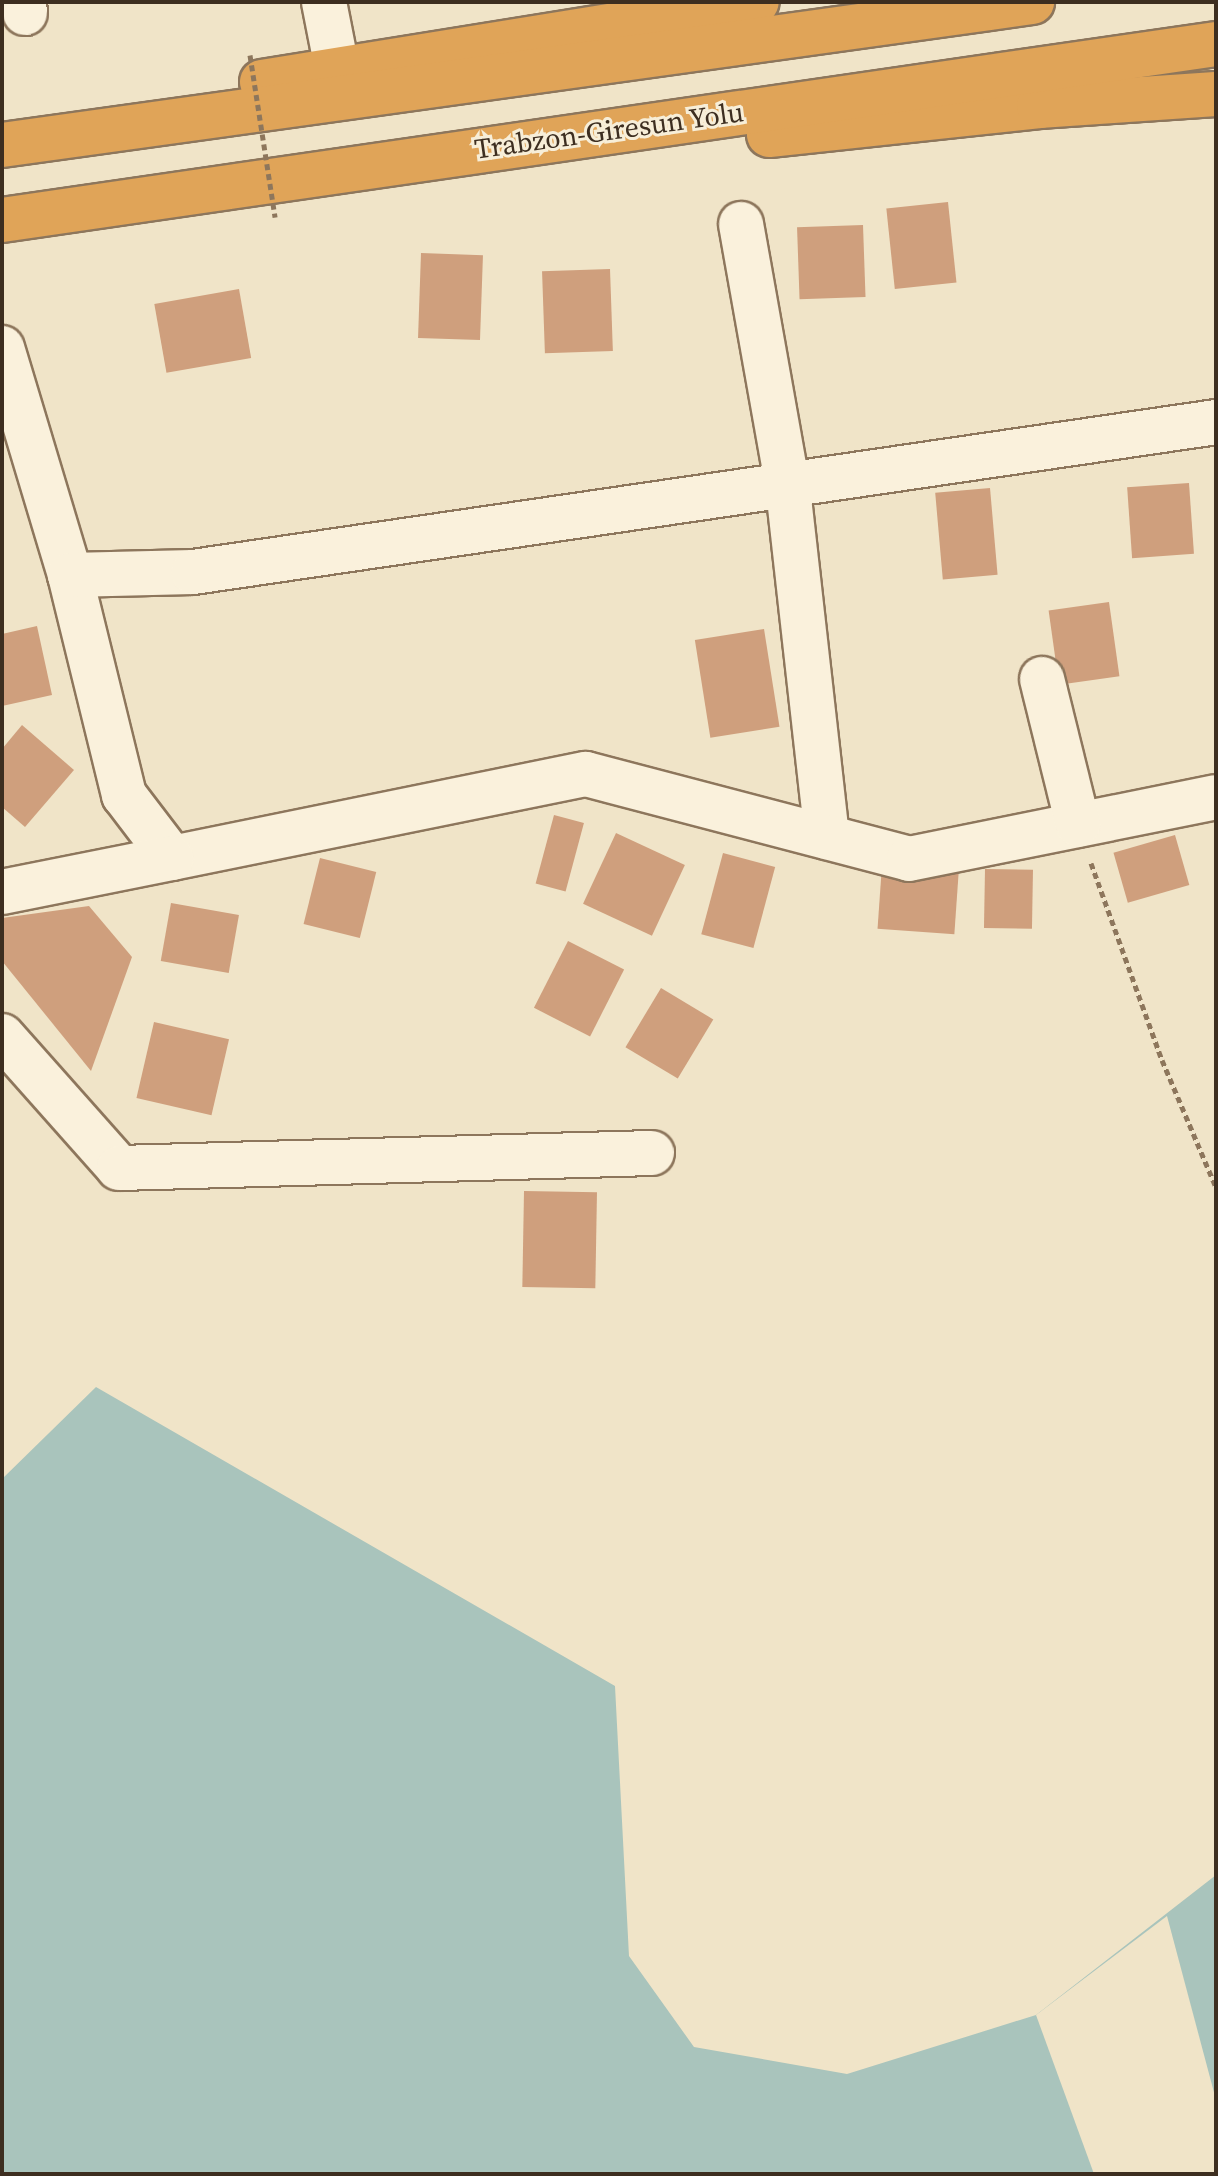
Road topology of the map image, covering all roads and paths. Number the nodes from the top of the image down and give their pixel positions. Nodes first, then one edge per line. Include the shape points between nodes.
1 (324, 2) edge
2 (757, 2) edge
3 (1032, 2) edge
4 (1216, 44) edge
5 (250, 55) dead end
6 (337, 68) junction
7 (1216, 94) edge
8 (2, 130) edge
9 (2, 145) edge
10 (63, 211) junction
11 (275, 217) dead end
12 (2, 220) edge
13 (741, 224) dead end
14 (2, 348) edge
15 (1216, 422) edge
16 (788, 489) junction
17 (70, 575) junction
18 (1042, 679) dead end
19 (1216, 797) edge
20 (1078, 825) junction
21 (827, 837) junction
22 (172, 858) junction
23 (2, 892) edge
24 (2, 1036) edge
25 (652, 1153) dead end
26 (1216, 1187) edge

1 - 6 street
2 - 6 highway
3 - 9 highway
4 - 10 highway, Trabzon-Giresun Yolu
5 - 11 path, bridge
6 - 8 highway
7 - 10 highway via 1039,106
10 - 12 highway, Trabzon-Giresun Yolu
13 - 16 street
14 - 17 street
15 - 16 street
16 - 17 street via 193,572
16 - 21 street
17 - 22 street via 124,795
18 - 20 street
19 - 20 street
20 - 21 street via 909,859
20 - 26 path via 1162,1060
21 - 22 street via 586,774
22 - 23 street
24 - 25 street via 119,1168

